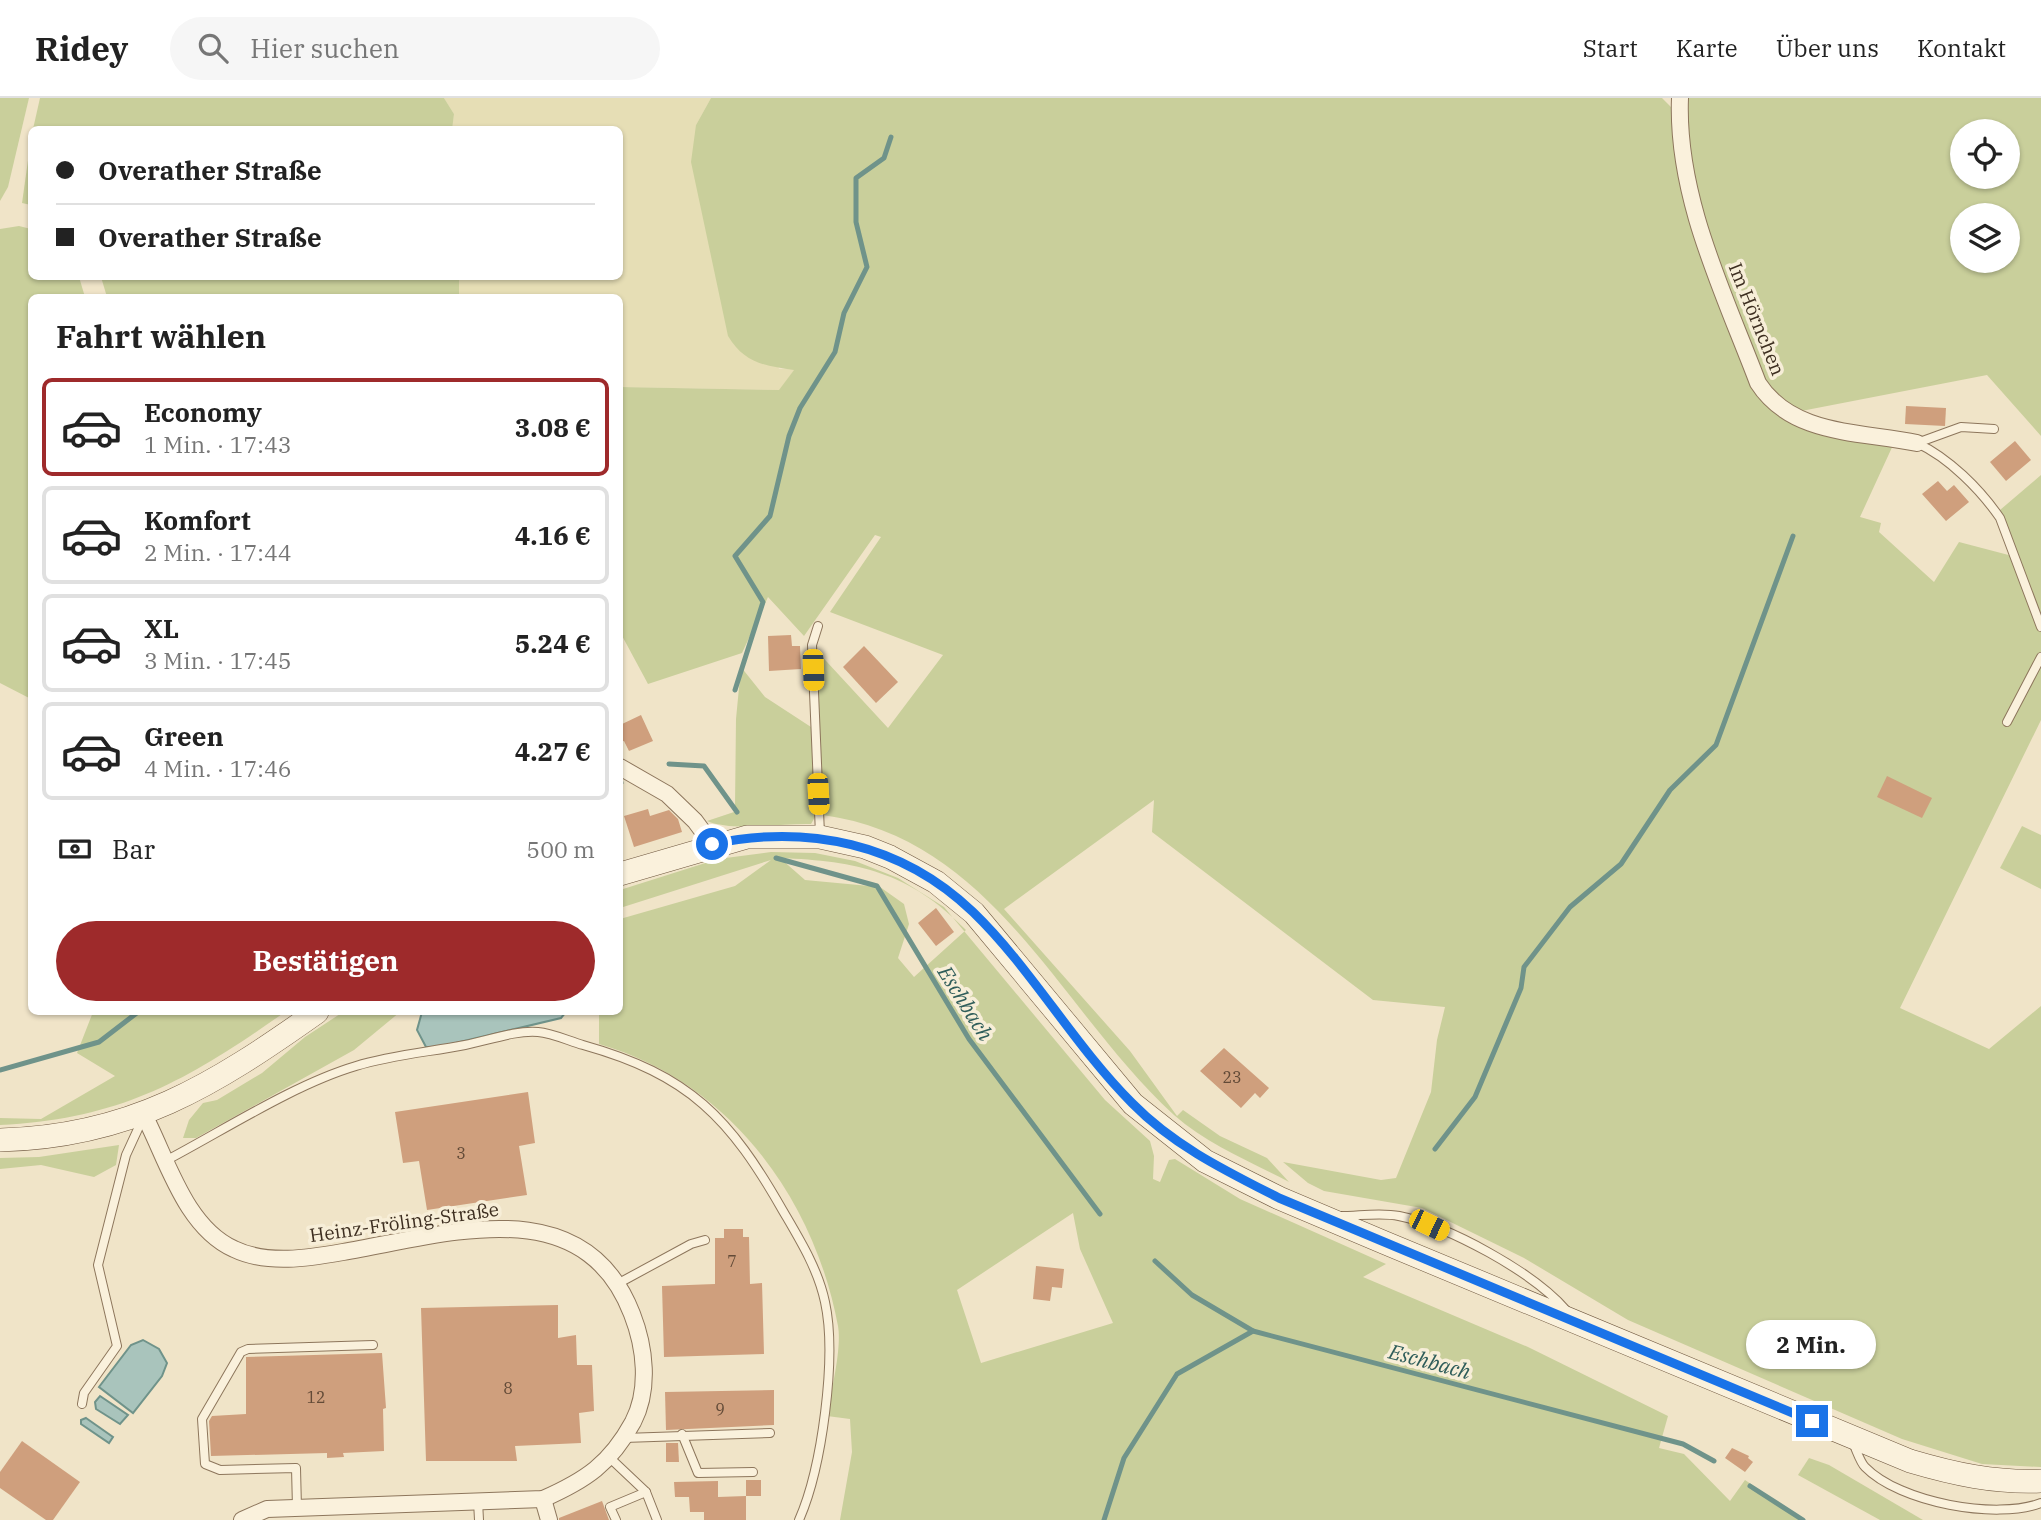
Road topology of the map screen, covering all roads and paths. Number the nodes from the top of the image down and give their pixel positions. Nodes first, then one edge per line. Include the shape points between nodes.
1 (1677, 101) edge
2 (1994, 429) dead end
3 (1917, 443) junction
4 (818, 626) dead end
5 (2041, 627) edge
6 (2041, 657) edge
7 (2007, 722) dead end
8 (623, 768) edge
9 (820, 837) junction
10 (712, 844) junction
11 (623, 873) edge
12 (312, 1015) edge
13 (144, 1115) junction
14 (0, 1140) edge
15 (166, 1160) junction
16 (1324, 1217) junction
17 (705, 1240) dead end
18 (619, 1283) junction
19 (1580, 1325) junction
20 (373, 1345) dead end
21 (82, 1404) dead end
22 (771, 1433) dead end
23 (682, 1434) junction
24 (624, 1438) junction
25 (1850, 1438) junction
26 (610, 1458) junction
27 (753, 1472) dead end
28 (2041, 1481) edge
29 (646, 1492) junction
30 (542, 1499) junction
31 (478, 1501) junction
32 (2041, 1503) edge
33 (297, 1508) junction
34 (248, 1519) edge
35 (479, 1520) edge
36 (549, 1520) edge
37 (616, 1520) edge
38 (657, 1520) edge
39 (799, 1520) edge

1 - 3 street, Im Hörnchen via 1693,203 1706,247 1768,399 1791,418 1818,426
2 - 3 lane via 1961,427
3 - 5 lane via 1967,480 2000,518
4 - 9 lane via 812,645
6 - 7 lane
8 - 10 street via 667,794
9 - 10 main road via 747,837
9 - 16 main road via 890,857 956,897 990,930 1095,1062 1152,1122 1205,1161
10 - 11 main road
12 - 13 main road via 218,1078
13 - 14 main road via 84,1132
13 - 15 street, Heinz-Fröling-Straße
13 - 21 lane via 126,1155 98,1265 117,1346 84,1393
15 - 18 street, Heinz-Fröling-Straße via 196,1217 214,1237 252,1256 312,1258 493,1227 518,1228 577,1245
15 - 39 lane via 348,1069 537,1031 613,1053 659,1074 701,1101 733,1132 820,1282 829,1322 830,1357 816,1460
16 - 19 main road
16 - 19 lane via 1398,1215 1429,1225 1517,1269 1553,1295
17 - 18 lane
18 - 24 street, Heinz-Fröling-Straße via 639,1331 644,1363 637,1413
19 - 25 main road
20 - 33 lane via 241,1352 202,1419 205,1464 220,1470 296,1468
22 - 23 lane
23 - 24 lane
23 - 27 lane via 698,1473
24 - 26 street, Heinz-Fröling-Straße
25 - 28 main road via 1959,1475
25 - 32 lane via 1865,1467 1941,1509 2005,1514
26 - 29 lane
26 - 30 street, Heinz-Fröling-Straße via 589,1475
29 - 37 lane via 610,1507
29 - 38 lane
30 - 31 street, Heinz-Fröling-Straße
30 - 36 street
31 - 33 street, Heinz-Fröling-Straße
31 - 35 lane
33 - 34 street, Heinz-Fröling-Straße via 267,1509

